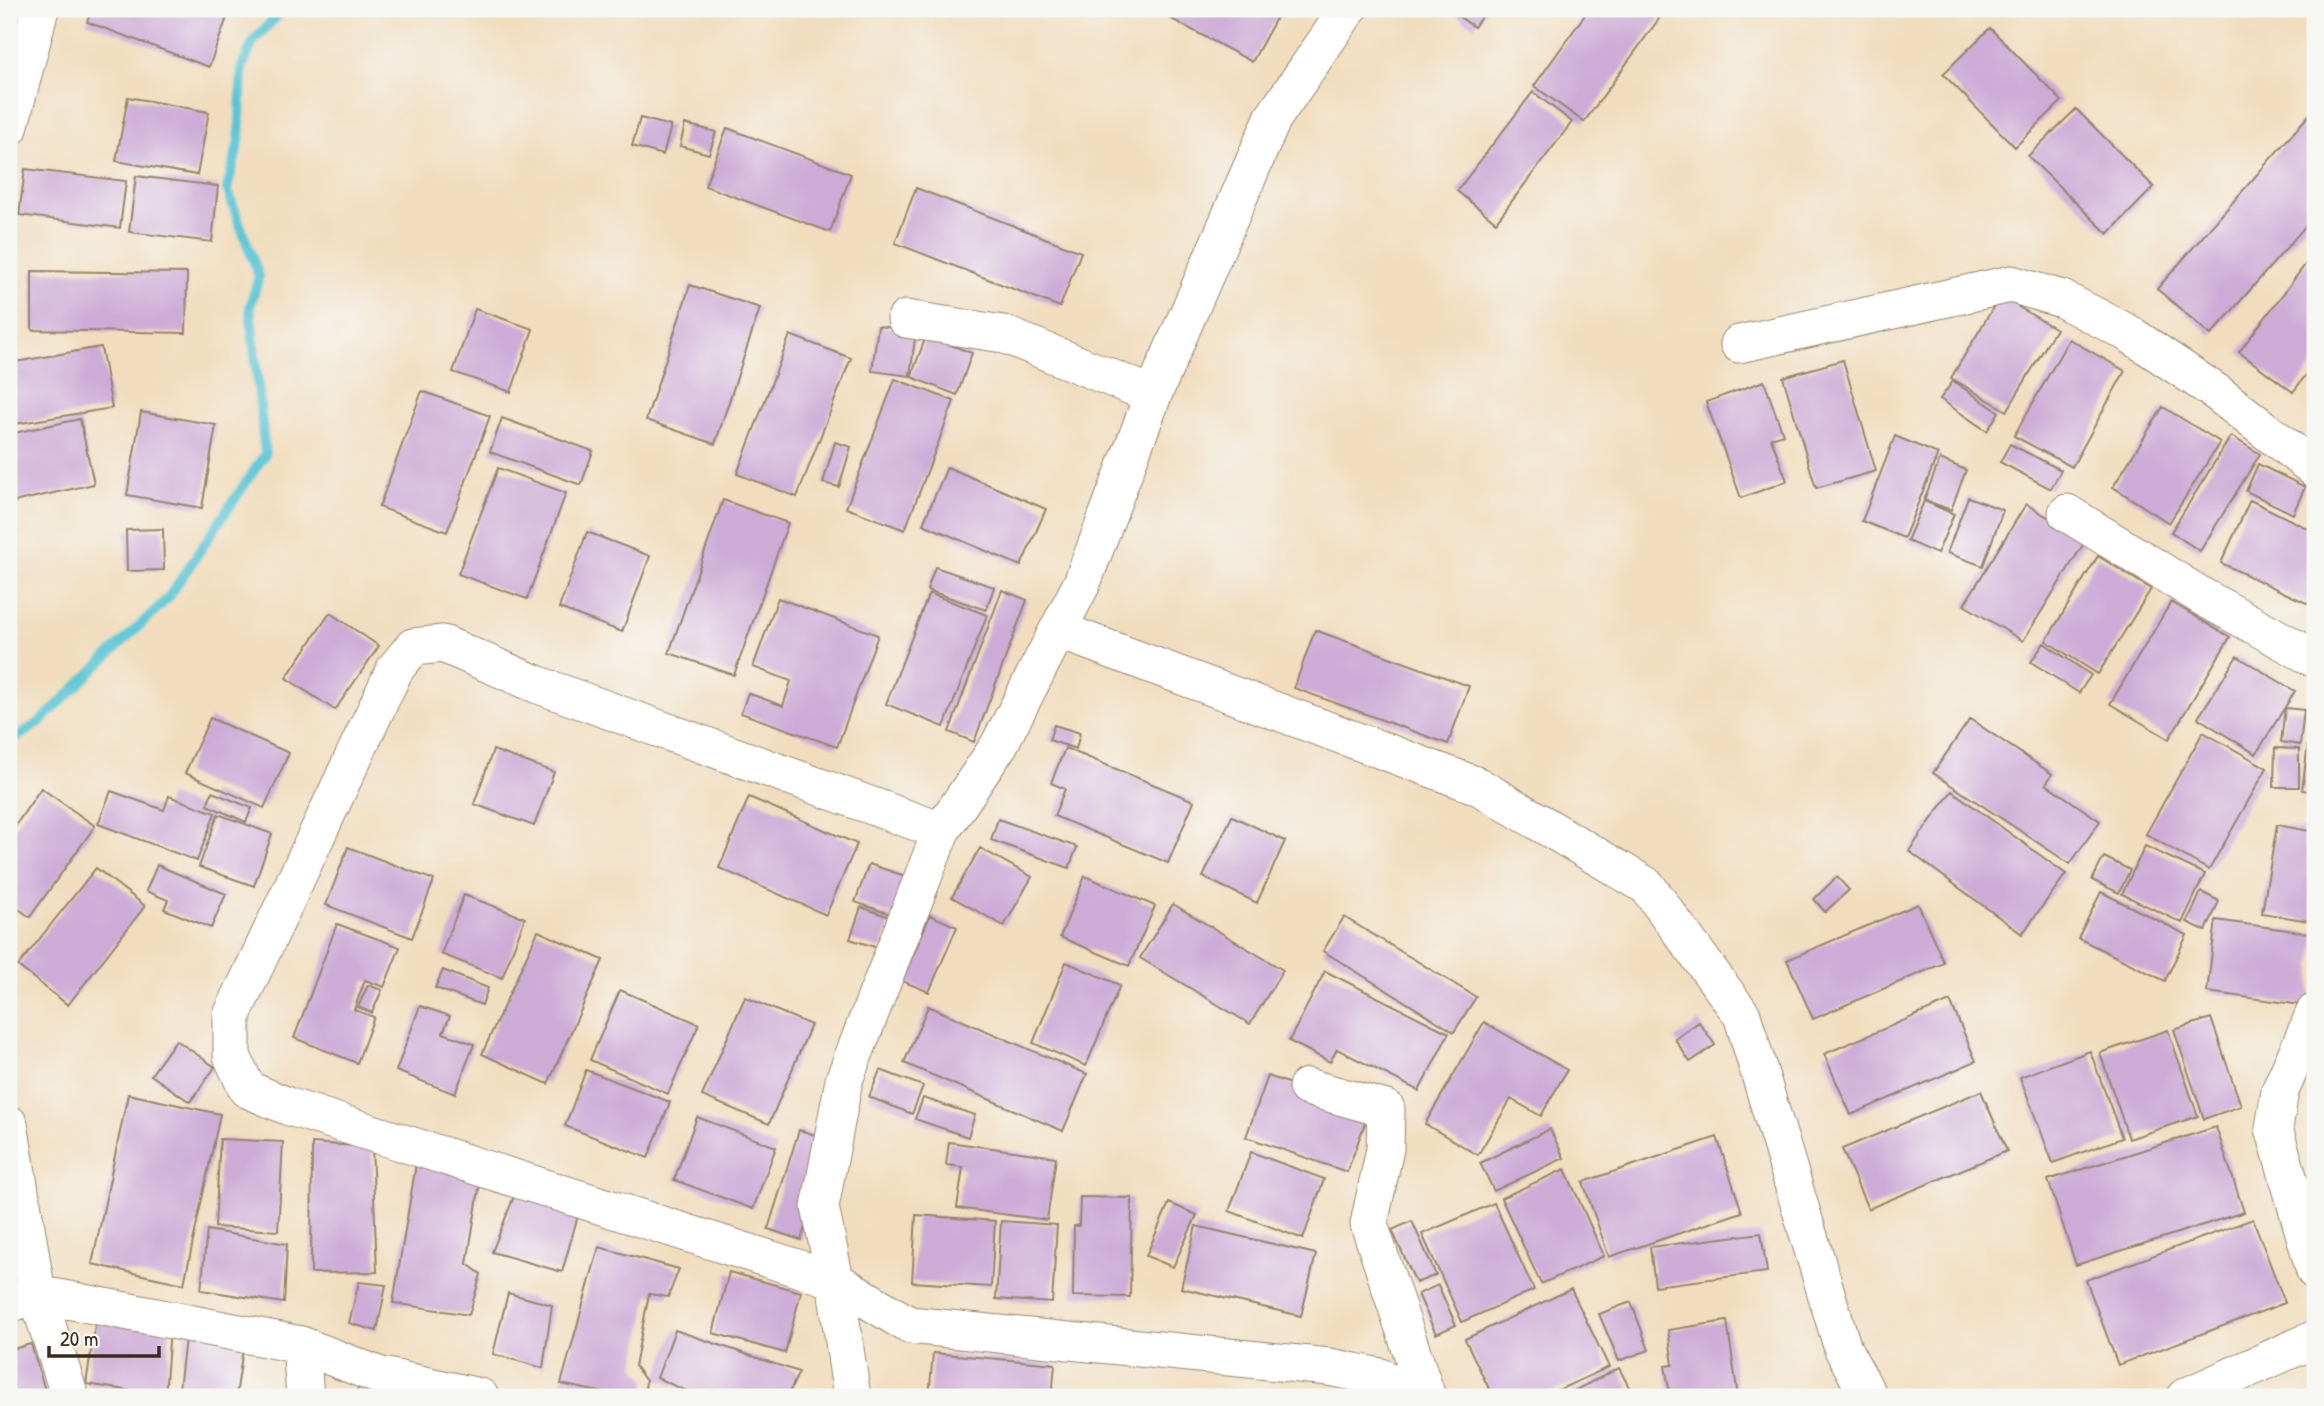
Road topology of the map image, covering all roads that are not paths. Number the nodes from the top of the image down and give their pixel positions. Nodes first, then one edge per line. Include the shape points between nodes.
1 (40, 9) edge
2 (1348, 9) edge
3 (9, 128) edge
4 (906, 319) dead end
5 (1739, 344) dead end
6 (1153, 395) junction
7 (2315, 469) edge
8 (2067, 513) dead end
9 (1058, 630) junction
10 (2315, 659) edge
11 (942, 831) junction
12 (2315, 1012) edge
13 (1307, 1087) dead end
14 (9, 1124) edge
15 (2315, 1271) edge
16 (835, 1280) junction
17 (23, 1299) edge
18 (2315, 1339) edge
19 (301, 1345) junction
20 (70, 1397) edge
21 (304, 1397) edge
22 (480, 1397) edge
23 (852, 1397) edge
24 (1424, 1397) edge
25 (1869, 1397) edge
26 (2185, 1397) edge

1 - 3 street
2 - 6 street via 1273,118
4 - 6 street via 1003,334
5 - 7 street via 2011,284 2062,299 2129,333 2216,392
6 - 9 street via 1082,583
8 - 10 street
9 - 11 street via 999,745
9 - 25 street via 1478,786 1647,886 1742,1015 1843,1349
11 - 16 street via 845,1080 820,1207
11 - 16 street via 536,684 443,644 413,647 395,668 232,1015 232,1056 247,1089 287,1106
12 - 15 street via 2280,1091 2274,1128
13 - 24 street via 1386,1110 1385,1149 1369,1224
14 - 17 street
16 - 23 street
16 - 24 street via 909,1325 1329,1367 1380,1377
17 - 19 street
17 - 20 street
18 - 26 street
19 - 21 street
19 - 22 street via 378,1375

